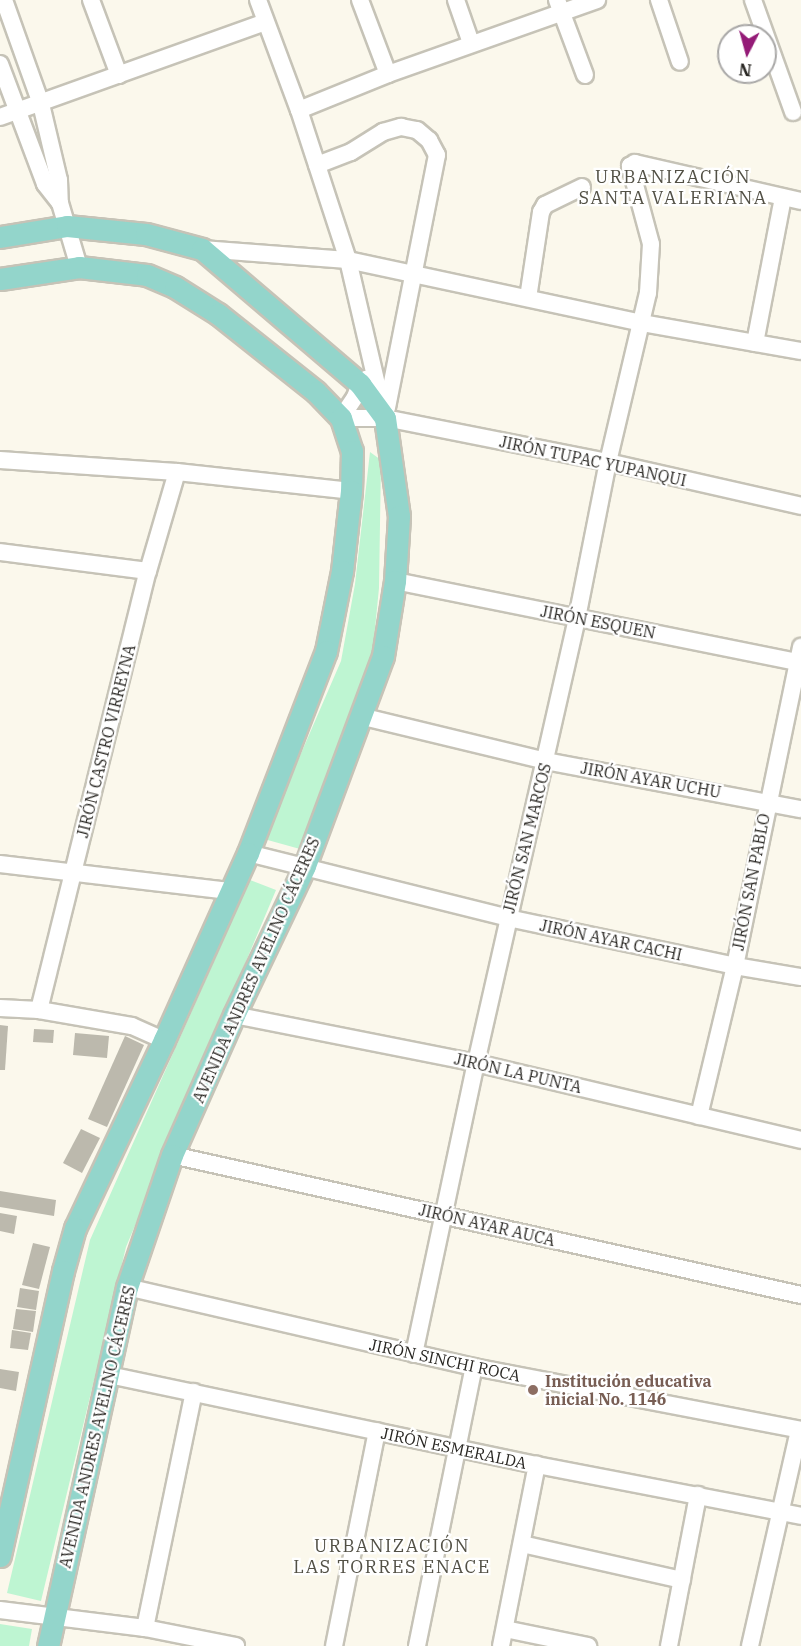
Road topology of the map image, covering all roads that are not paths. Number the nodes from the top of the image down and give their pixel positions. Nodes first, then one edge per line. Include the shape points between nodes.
1 (4, 0) edge
2 (91, 0) edge
3 (258, 0) edge
4 (360, 0) edge
5 (456, 0) edge
6 (597, 0) edge
7 (659, 0) edge
8 (753, 0) edge
9 (560, 7) edge
10 (267, 22) junction
11 (471, 43) junction
12 (680, 62) dead end
13 (0, 64) edge
14 (388, 74) junction
15 (119, 75) junction
16 (585, 75) dead end
17 (41, 104) junction
18 (299, 110) junction
19 (17, 111) junction
20 (794, 112) dead end
21 (0, 117) edge
22 (317, 165) junction
23 (582, 187) dead end
24 (783, 198) junction
25 (801, 201) edge
26 (60, 203) junction
27 (67, 226) junction
28 (0, 237) edge
29 (202, 249) junction
30 (348, 260) junction
31 (79, 267) junction
32 (415, 273) junction
33 (0, 279) edge
34 (528, 298) junction
35 (642, 323) junction
36 (754, 343) junction
37 (801, 351) edge
38 (367, 378) junction
39 (341, 418) junction
40 (385, 418) junction
41 (0, 460) edge
42 (608, 462) junction
43 (177, 472) junction
44 (351, 491) junction
45 (801, 507) edge
46 (0, 552) edge
47 (148, 571) junction
48 (395, 581) junction
49 (577, 618) junction
50 (800, 658) edge
51 (360, 716) junction
52 (546, 761) junction
53 (767, 801) junction
54 (801, 809) edge
55 (248, 853) junction
56 (0, 864) edge
57 (305, 866) junction
58 (72, 874) junction
59 (231, 891) junction
60 (508, 918) junction
61 (735, 966) junction
62 (801, 976) edge
63 (0, 1008) edge
64 (39, 1010) junction
65 (234, 1015) junction
66 (164, 1040) junction
67 (476, 1063) junction
68 (699, 1116) junction
69 (801, 1140) edge
70 (172, 1155) junction
71 (443, 1215) junction
72 (127, 1287) junction
73 (801, 1295) edge
74 (414, 1354) junction
75 (474, 1367) junction
76 (109, 1375) junction
77 (194, 1392) junction
78 (800, 1430) edge
79 (377, 1431) junction
80 (458, 1448) junction
81 (537, 1465) junction
82 (698, 1495) junction
83 (781, 1512) junction
84 (801, 1515) edge
85 (522, 1544) junction
86 (0, 1556) edge
87 (682, 1580) junction
88 (0, 1610) edge
89 (54, 1615) junction
90 (145, 1628) junction
91 (505, 1629) junction
92 (48, 1646) edge
93 (236, 1646) edge
94 (334, 1646) edge
95 (417, 1646) edge
96 (501, 1646) edge
97 (588, 1646) edge
98 (669, 1646) edge
99 (750, 1646) edge

1 - 17 street
2 - 15 street
3 - 10 street
4 - 14 street
5 - 11 street
6 - 9 street
7 - 12 street
8 - 20 street
9 - 11 street
9 - 16 street
10 - 15 street
10 - 18 street
11 - 14 street
13 - 19 street
14 - 18 street
15 - 17 street
17 - 19 street
17 - 26 street via 59,180
18 - 22 street
19 - 21 street
19 - 26 street via 45,184
22 - 30 street
22 - 32 street via 401,127 417,130 429,140 436,166
23 - 34 street via 545,205 541,212
24 - 25 street
24 - 35 street, JIRÓN SAN MARCOS via 632,164 629,169 651,244
24 - 36 street
26 - 27 street
27 - 28 main road, AVENIDA ANDRES AVELINO CÁCERES
27 - 29 main road, AVENIDA ANDRES AVELINO CÁCERES via 146,234
27 - 31 street
29 - 30 street
29 - 38 main road, AVENIDA ANDRES AVELINO CÁCERES
30 - 32 street
30 - 38 street
31 - 33 main road
31 - 39 main road via 147,275 175,287 271,355
32 - 34 street
32 - 40 street
34 - 35 street
35 - 36 street
35 - 42 street, JIRÓN SAN MARCOS
36 - 37 street
38 - 39 street
38 - 40 main road, AVENIDA ANDRES AVELINO CÁCERES
39 - 40 street, JIRÓN TUPAC YUPANQUI
39 - 44 main road via 352,451
40 - 42 street, JIRÓN TUPAC YUPANQUI
40 - 48 main road, AVENIDA ANDRES AVELINO CÁCERES via 399,516
41 - 43 street
42 - 45 street, JIRÓN TUPAC YUPANQUI
42 - 49 street, JIRÓN SAN MARCOS
43 - 44 street
43 - 47 street, JIRÓN CASTRO VIRREYNA
44 - 55 main road via 342,571 326,651
46 - 47 street
47 - 58 street, JIRÓN CASTRO VIRREYNA
48 - 49 street, JIRÓN ESQUEN
48 - 51 main road, AVENIDA ANDRES AVELINO CÁCERES via 383,656
49 - 50 street, JIRÓN ESQUEN
49 - 52 street, JIRÓN SAN MARCOS
50 - 53 street, JIRÓN SAN PABLO
51 - 52 street, JIRÓN AYAR UCHU
51 - 57 main road, AVENIDA ANDRES AVELINO CÁCERES
52 - 53 street, JIRÓN AYAR UCHU
52 - 60 street, JIRÓN SAN MARCOS
53 - 54 street, JIRÓN AYAR UCHU
53 - 61 street, JIRÓN SAN PABLO
55 - 57 street, JIRÓN AYAR CACHI
55 - 59 main road
56 - 58 street
57 - 60 street, JIRÓN AYAR CACHI
57 - 65 main road, AVENIDA ANDRES AVELINO CÁCERES
58 - 59 street
58 - 64 street, JIRÓN CASTRO VIRREYNA
59 - 66 main road
60 - 61 street, JIRÓN AYAR CACHI
60 - 67 street, JIRÓN SAN MARCOS
61 - 62 street, JIRÓN AYAR CACHI
61 - 68 street, JIRÓN SAN PABLO
63 - 64 street
64 - 66 street via 132,1026
65 - 67 street, JIRÓN LA PUNTA
65 - 70 main road, AVENIDA ANDRES AVELINO CÁCERES
66 - 86 main road via 75,1228
67 - 68 street, JIRÓN LA PUNTA
67 - 71 street, JIRÓN SAN MARCOS
68 - 69 street, JIRÓN LA PUNTA
70 - 71 street, JIRÓN AYAR AUCA
70 - 72 main road, AVENIDA ANDRES AVELINO CÁCERES
71 - 73 street, JIRÓN AYAR AUCA
71 - 74 street, JIRÓN SAN MARCOS
72 - 74 street, JIRÓN SINCHI ROCA
72 - 76 main road, AVENIDA ANDRES AVELINO CÁCERES
74 - 75 street, JIRÓN SINCHI ROCA
75 - 78 street, JIRÓN SINCHI ROCA
75 - 80 street
76 - 77 street, JIRÓN ESMERALDA
76 - 89 main road, AVENIDA ANDRES AVELINO CÁCERES
77 - 79 street, JIRÓN ESMERALDA
77 - 90 street
78 - 83 street
79 - 80 street, JIRÓN ESMERALDA
79 - 94 street
80 - 81 street, JIRÓN ESMERALDA
80 - 95 street
81 - 82 street, JIRÓN ESMERALDA
81 - 85 street
82 - 83 street, JIRÓN ESMERALDA
82 - 87 street
83 - 84 street, JIRÓN ESMERALDA
83 - 99 street
85 - 87 street
85 - 91 street
87 - 98 street
88 - 89 street
89 - 90 street
89 - 92 main road, AVENIDA ANDRES AVELINO CÁCERES
90 - 93 street
91 - 96 street
91 - 97 street

